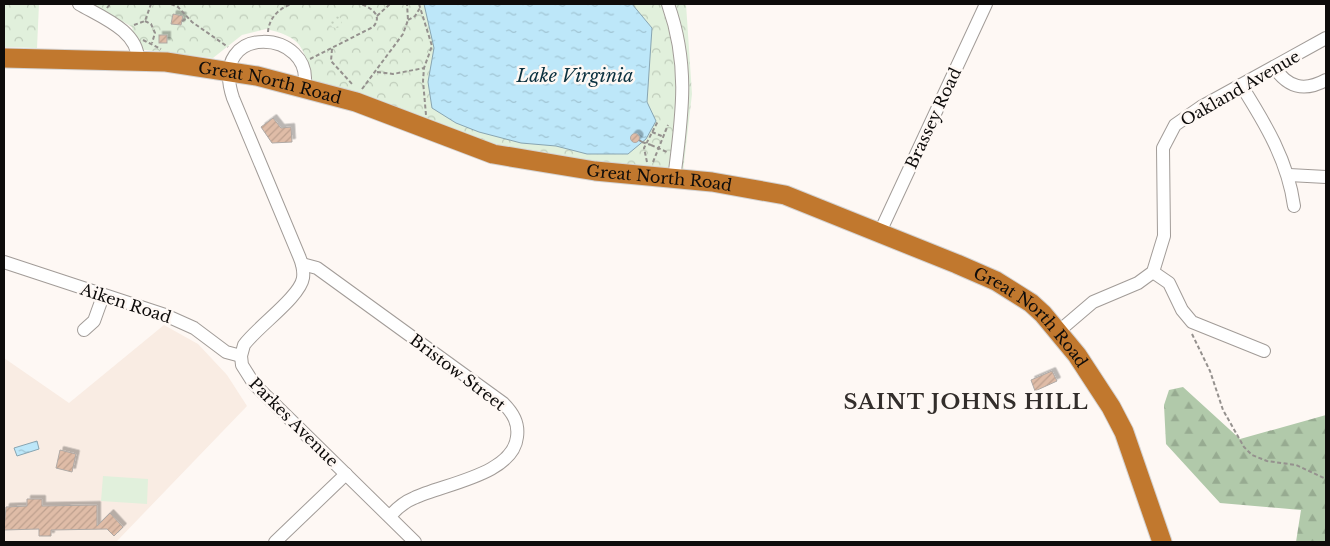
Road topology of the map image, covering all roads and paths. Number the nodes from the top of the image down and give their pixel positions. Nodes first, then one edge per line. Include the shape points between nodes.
1 (151, 4) edge
2 (171, 4) edge
3 (283, 4) edge
4 (292, 4) edge
5 (361, 4) edge
6 (390, 4) edge
7 (407, 4) edge
8 (419, 4) edge
9 (668, 4) edge
10 (986, 4) edge
11 (75, 6) edge
12 (282, 8) junction
13 (420, 8) junction
14 (377, 16) junction
15 (188, 18) junction
16 (408, 20) junction
17 (182, 21) dead end
18 (145, 22) junction
19 (128, 28) dead end
20 (268, 30) dead end
21 (1326, 38) edge
22 (152, 44) dead end
23 (332, 49) junction
24 (237, 52) junction
25 (4, 58) edge
26 (138, 61) junction
27 (1274, 67) junction
28 (302, 68) junction
29 (424, 68) junction
30 (228, 70) junction
31 (377, 72) junction
32 (1326, 80) edge
33 (1241, 85) junction
34 (304, 87) junction
35 (426, 116) dead end
36 (658, 121) dead end
37 (670, 121) dead end
38 (652, 132) junction
39 (664, 137) junction
40 (639, 140) dead end
41 (659, 149) junction
42 (1289, 175) junction
43 (1326, 177) edge
44 (674, 179) junction
45 (1294, 206) dead end
46 (880, 232) junction
47 (4, 262) edge
48 (302, 264) junction
49 (1153, 272) junction
50 (103, 296) junction
51 (1187, 318) junction
52 (84, 330) dead end
53 (1059, 332) junction
54 (1264, 351) dead end
55 (241, 356) junction
56 (346, 474) junction
57 (1326, 479) edge
58 (390, 516) junction
59 (276, 542) edge
60 (415, 542) edge
61 (1162, 542) edge

1 - 18 path
2 - 15 path
3 - 12 path
4 - 12 path
5 - 14 path via 374,10
6 - 14 path
7 - 16 path
8 - 13 path
9 - 44 street via 674,21 684,87
10 - 46 street, Brassey Road
11 - 26 street via 134,41
12 - 20 path
13 - 16 path
13 - 29 path via 432,46
14 - 23 path via 373,27
15 - 17 path
15 - 24 path
16 - 31 path via 403,34
18 - 19 path
18 - 22 path via 151,24 155,33
21 - 27 street, Oakland Avenue
23 - 28 path via 304,62
23 - 31 path via 331,61 356,90 360,92
24 - 28 street via 251,42 281,44 294,54
24 - 30 street
25 - 26 highway, Great North Road
26 - 30 highway, Great North Road
27 - 32 street via 1290,84 1311,86
27 - 33 street, Oakland Avenue
28 - 34 street via 306,77
29 - 31 path via 393,74
29 - 35 path
30 - 34 highway, Great North Road
30 - 48 street via 233,98
33 - 42 street via 1273,139
33 - 49 street, Oakland Avenue via 1182,119 1167,138 1162,161 1164,236
34 - 44 highway, Great North Road via 384,112 493,154 595,171
36 - 38 path
37 - 39 path
38 - 39 path
38 - 41 path via 644,148 645,160 648,163 654,161
39 - 41 path
40 - 41 path, bridge
42 - 43 street
42 - 45 street
44 - 46 highway, Great North Road via 785,195
46 - 53 highway, Great North Road via 1009,288 1044,314
47 - 50 street, Aiken Road
48 - 55 street via 300,286 247,341
48 - 58 street, Bristow Street via 317,268 504,403 514,416 517,441 514,450 502,463 412,498
49 - 51 street via 1169,283
49 - 53 street via 1138,283 1093,302
50 - 52 street via 94,320
50 - 55 street, Aiken Road via 180,321 219,349
51 - 54 street
51 - 57 path via 1223,410 1244,447 1252,455 1267,461 1296,465
53 - 61 highway, Great North Road via 1096,382 1124,432
55 - 56 street, Parkes Avenue via 244,370 254,384
56 - 58 street, Parkes Avenue
56 - 59 street
58 - 60 street, Parkes Avenue

